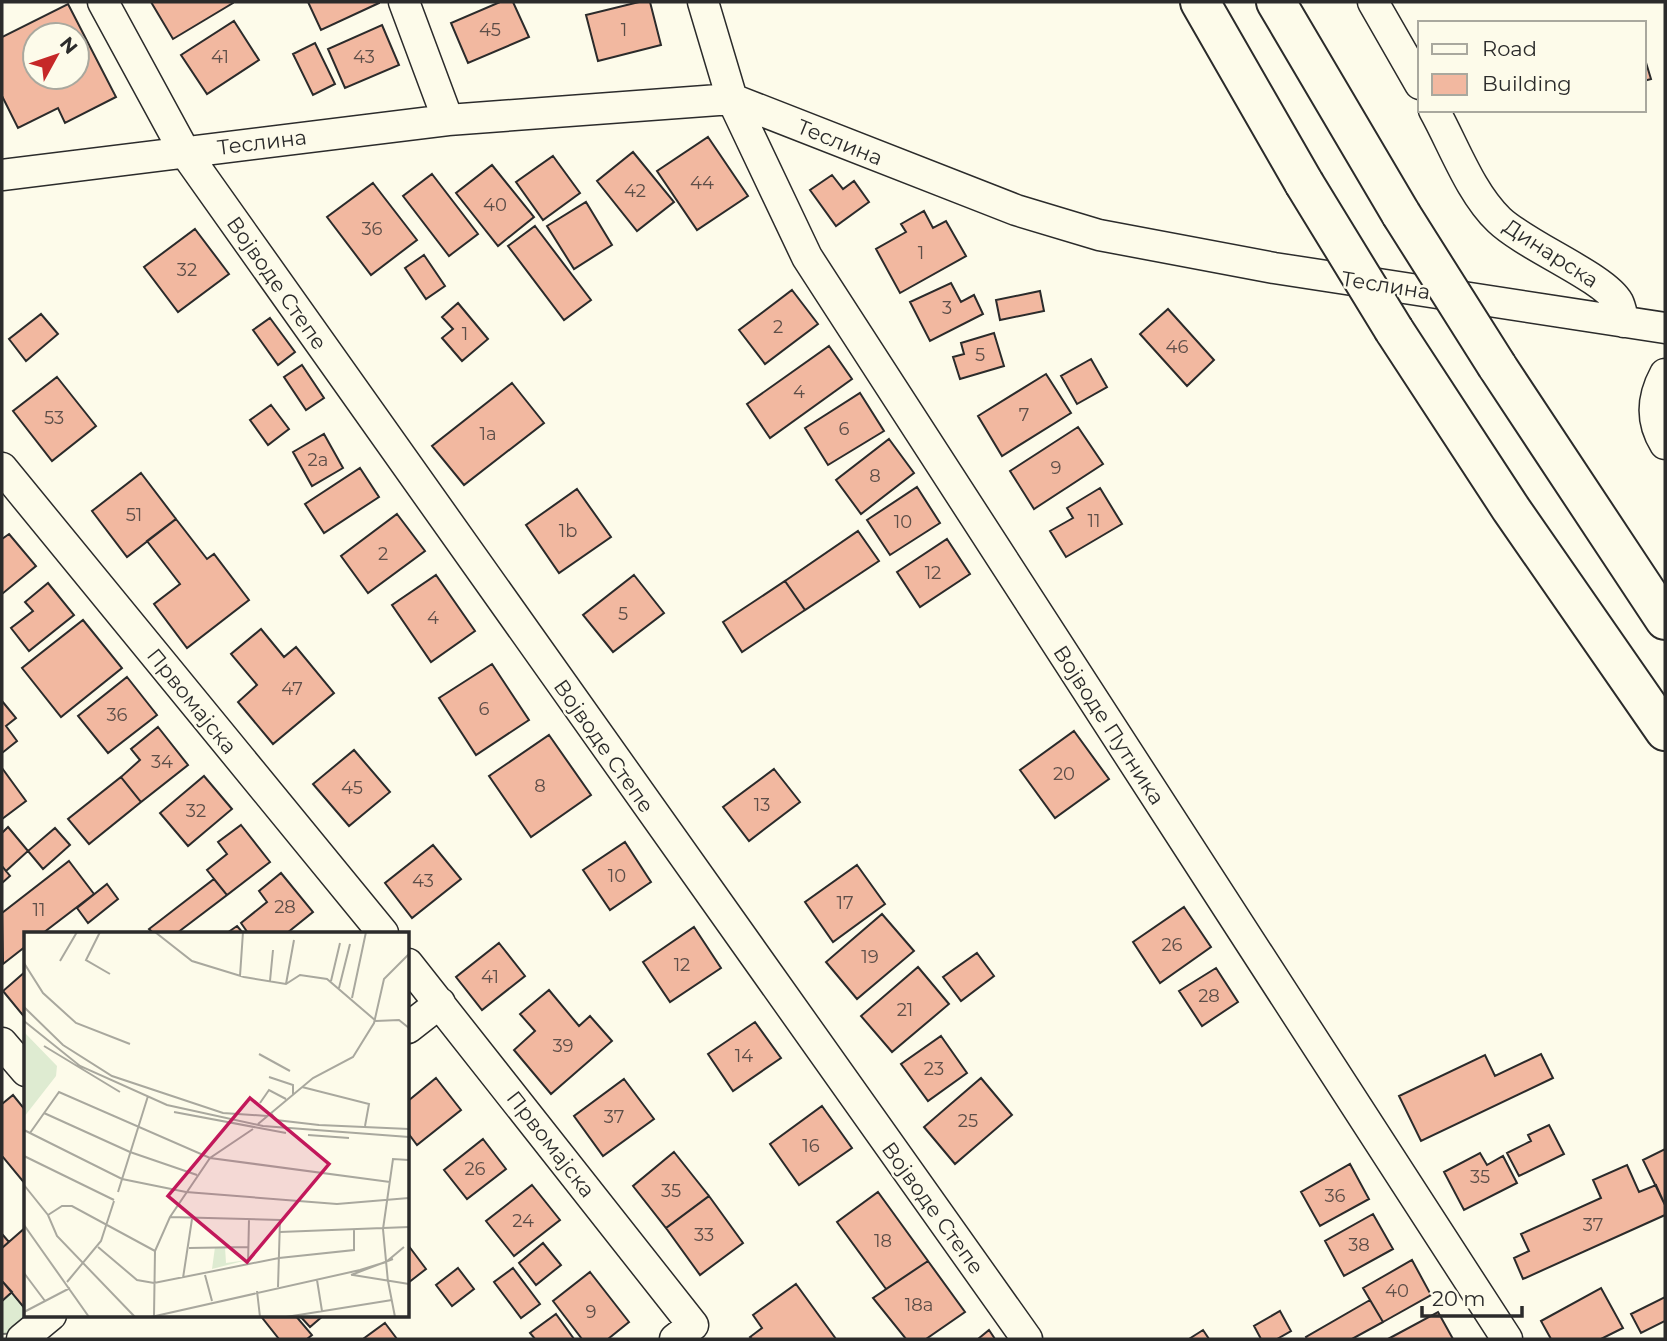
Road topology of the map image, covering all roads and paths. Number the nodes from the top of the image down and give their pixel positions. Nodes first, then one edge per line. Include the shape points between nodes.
1 (103, 2) edge
2 (404, 2) edge
3 (703, 2) edge
4 (1200, 2) edge
5 (1276, 2) edge
6 (1373, 2) edge
7 (1418, 81) edge
8 (732, 99) junction
9 (1435, 112) edge
10 (449, 120) junction
11 (184, 151) junction
12 (2, 175) edge
13 (1624, 322) junction
14 (1665, 328) edge
15 (1665, 374) edge
16 (1665, 444) edge
17 (2, 468) edge
18 (1665, 620) edge
19 (1665, 731) edge
20 (382, 932) edge
21 (410, 966) edge
22 (440, 1003) junction
23 (410, 1026) edge
24 (2, 1043) edge
25 (24, 1069) edge
26 (50, 1316) edge
27 (684, 1332) edge
28 (22, 1339) edge
29 (1027, 1339) edge
30 (1507, 1339) edge

1 - 11 street, Војводе Степе
2 - 10 street
3 - 8 street, Војводе Путника
4 - 19 highway, bridge via 1394,330
5 - 18 highway, bridge via 1401,214
6 - 7 street
8 - 10 street, Теслина
8 - 13 street, Теслина via 1016,210 1099,235
8 - 30 street, Војводе Путника via 807,257
9 - 13 street, Динарска via 1483,202 1499,220 1607,290 1617,301
10 - 11 street, Теслина
11 - 12 street, Теслина
11 - 29 street, Војводе Степе
13 - 14 street, Теслина
15 - 16 street via 1654,400 1654,419
17 - 20 street, Првомајска
21 - 22 street, Првомајска
22 - 23 street
22 - 27 street, Првомајска
24 - 25 street
26 - 28 street

